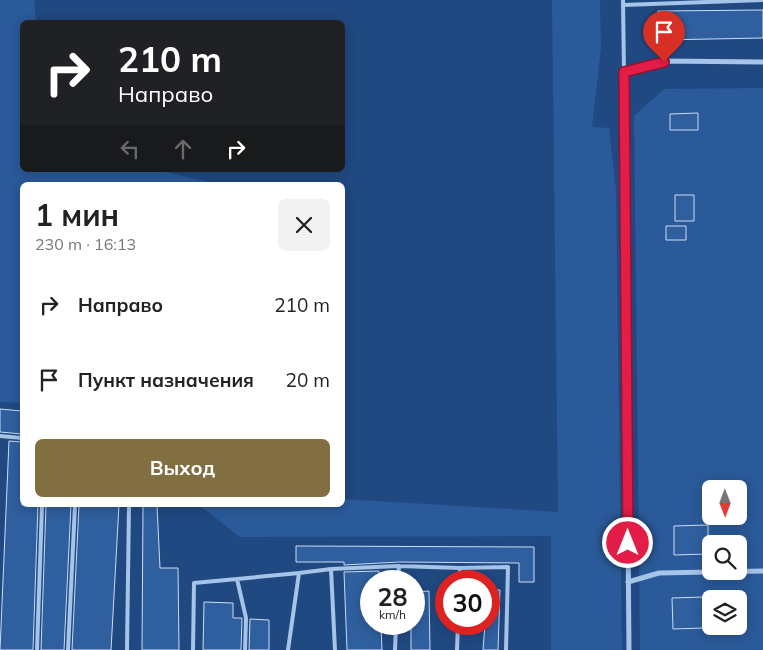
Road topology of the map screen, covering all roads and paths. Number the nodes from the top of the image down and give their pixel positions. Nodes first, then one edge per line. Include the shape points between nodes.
1 (763, 0) edge
2 (623, 2) edge
3 (763, 62) edge
4 (624, 72) junction
5 (0, 436) edge
6 (20, 438) edge
7 (42, 507) edge
8 (75, 507) edge
9 (129, 507) edge
10 (399, 566) junction
11 (460, 568) joint
12 (331, 569) junction
13 (399, 570) edge
14 (763, 571) edge
15 (299, 573) junction
16 (237, 578) junction
17 (628, 582) junction
18 (396, 635) edge
19 (458, 635) edge
20 (37, 650) edge
21 (68, 650) edge
22 (127, 650) edge
23 (193, 650) edge
24 (245, 650) edge
25 (288, 650) edge
26 (335, 650) edge
27 (395, 650) edge
28 (457, 650) edge
29 (506, 650) edge
30 (629, 650) edge

1 - 2 lane
2 - 4 lane
3 - 4 street via 664,62
4 - 17 street
5 - 6 lane
7 - 20 lane
8 - 21 lane
9 - 22 lane
10 - 11 lane
10 - 12 lane
10 - 13 lane
11 - 29 lane via 508,568
12 - 15 lane
12 - 26 lane
14 - 17 street via 659,573
15 - 16 lane
15 - 25 lane
16 - 23 lane via 194,583
16 - 24 lane via 246,618
17 - 30 street
18 - 27 lane
19 - 28 lane

